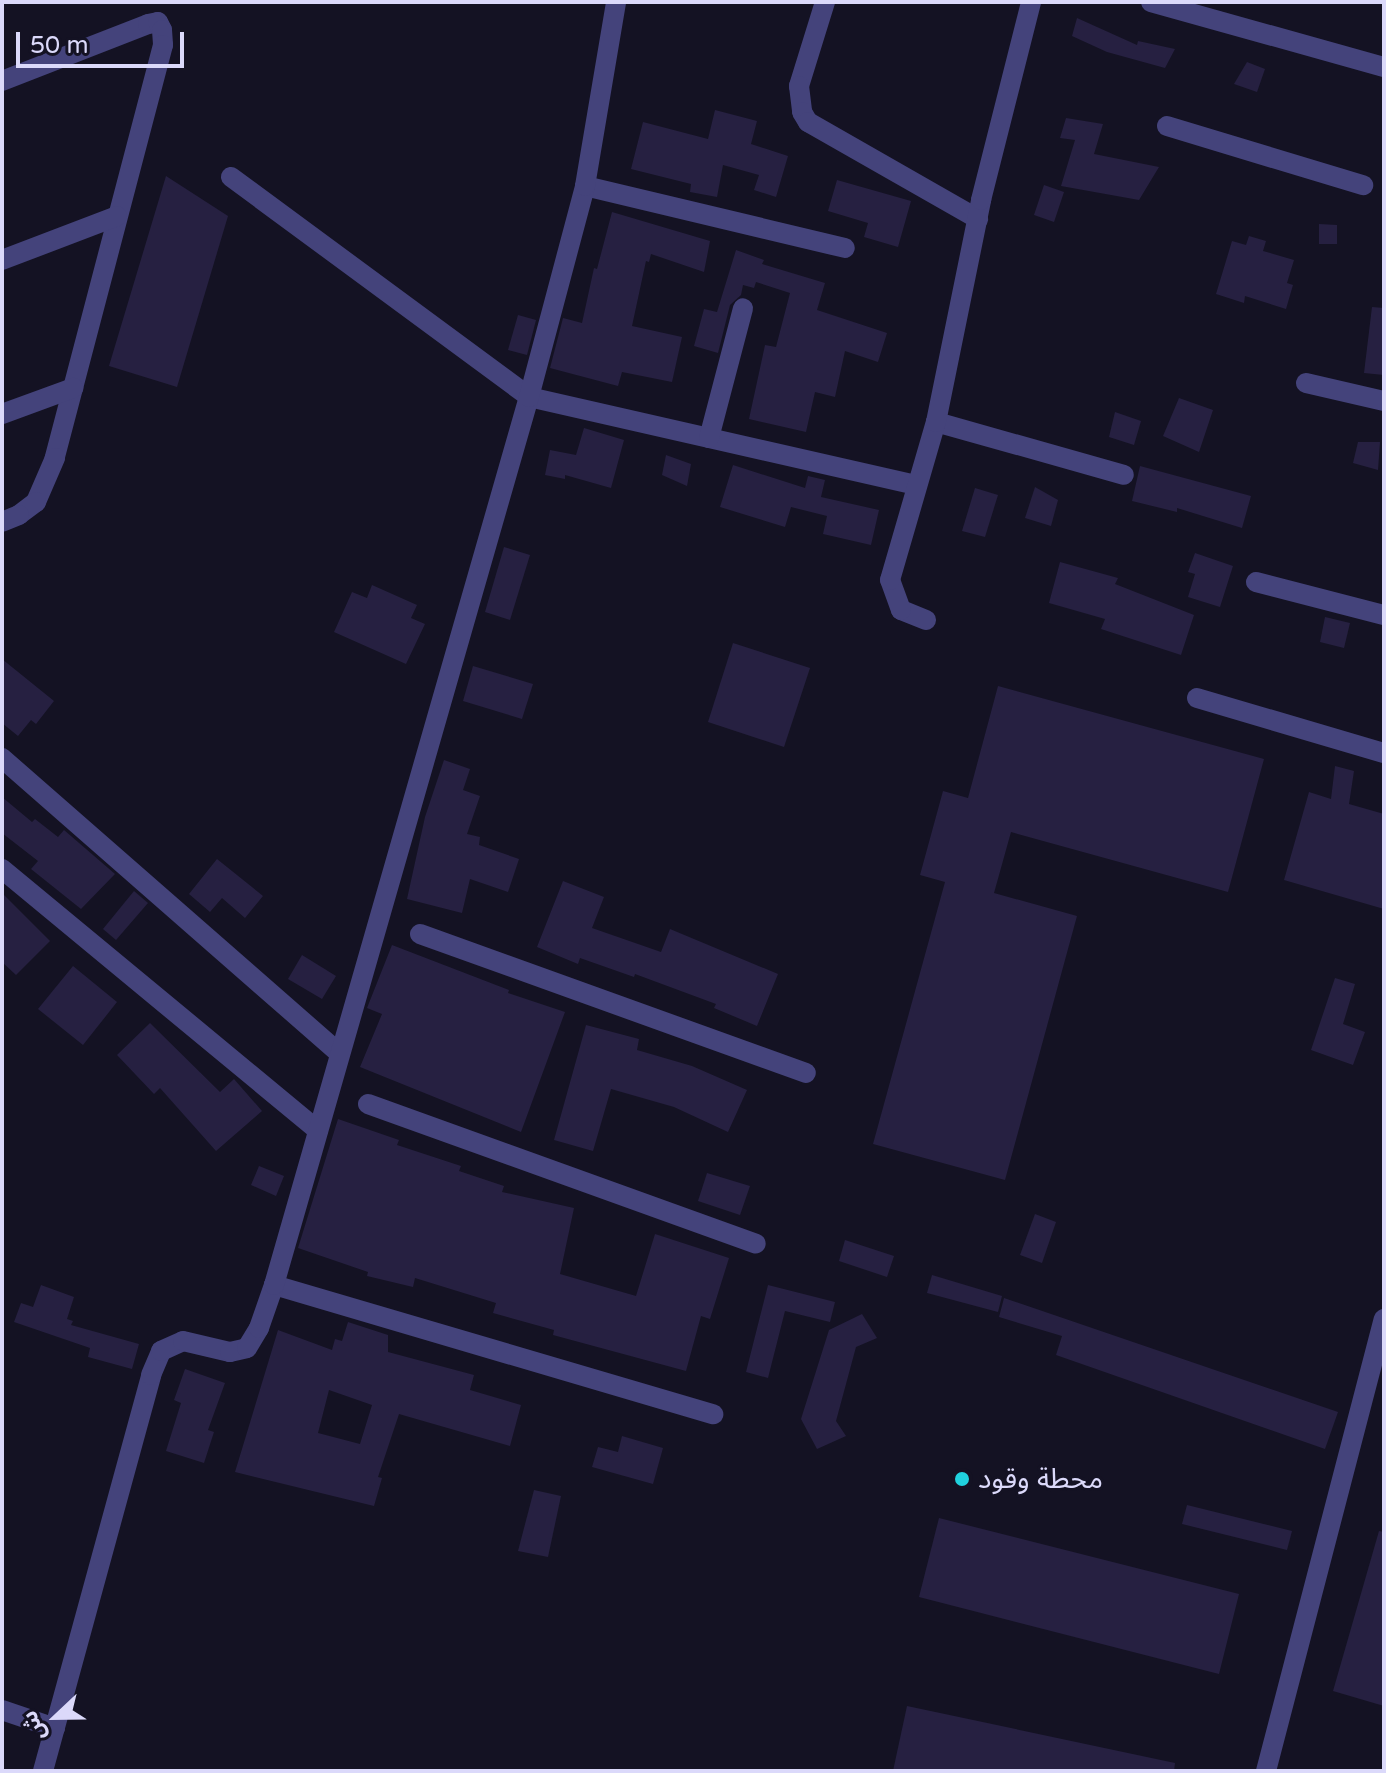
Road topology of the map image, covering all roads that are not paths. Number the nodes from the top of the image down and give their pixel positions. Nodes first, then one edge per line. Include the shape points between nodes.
1 (616, 2) edge
2 (825, 2) edge
3 (1031, 2) edge
4 (1151, 2) edge
5 (1384, 67) edge
6 (2, 81) edge
7 (1167, 126) dead end
8 (231, 177) dead end
9 (1363, 185) dead end
10 (585, 186) junction
11 (117, 216) junction
12 (978, 219) junction
13 (845, 248) dead end
14 (2, 260) edge
15 (743, 308) dead end
16 (1306, 383) dead end
17 (73, 388) junction
18 (529, 397) junction
19 (1384, 401) edge
20 (2, 414) edge
21 (936, 422) junction
22 (709, 438) junction
23 (1124, 475) dead end
24 (917, 485) junction
25 (2, 522) edge
26 (1256, 582) dead end
27 (1384, 615) edge
28 (926, 620) dead end
29 (1197, 698) dead end
30 (1384, 753) edge
31 (2, 758) edge
32 (2, 869) edge
33 (420, 934) dead end
34 (340, 1054) junction
35 (806, 1073) dead end
36 (368, 1104) dead end
37 (318, 1130) junction
38 (756, 1244) dead end
39 (274, 1285) junction
40 (1384, 1319) edge
41 (713, 1414) dead end
42 (2, 1710) edge
43 (55, 1728) junction
44 (43, 1771) edge
45 (1266, 1771) edge

1 - 10 street
2 - 12 street via 799,86 808,122
3 - 12 street
4 - 5 street
6 - 11 street via 158,22 163,45
7 - 9 street
8 - 18 street
10 - 13 street
10 - 18 street
11 - 14 street
11 - 17 street
12 - 21 street
15 - 22 street
16 - 19 street
17 - 20 street
17 - 25 street via 44,488 36,502
18 - 22 street
18 - 34 street
21 - 23 street
21 - 24 street
22 - 24 street
24 - 28 street via 890,580 901,610
26 - 27 street
29 - 30 street
31 - 34 street
32 - 37 street
33 - 35 street
34 - 37 street
36 - 38 street
37 - 39 street
39 - 41 street
39 - 43 street via 247,1348 230,1352 183,1341 161,1351
40 - 45 street
42 - 43 street
43 - 44 street

